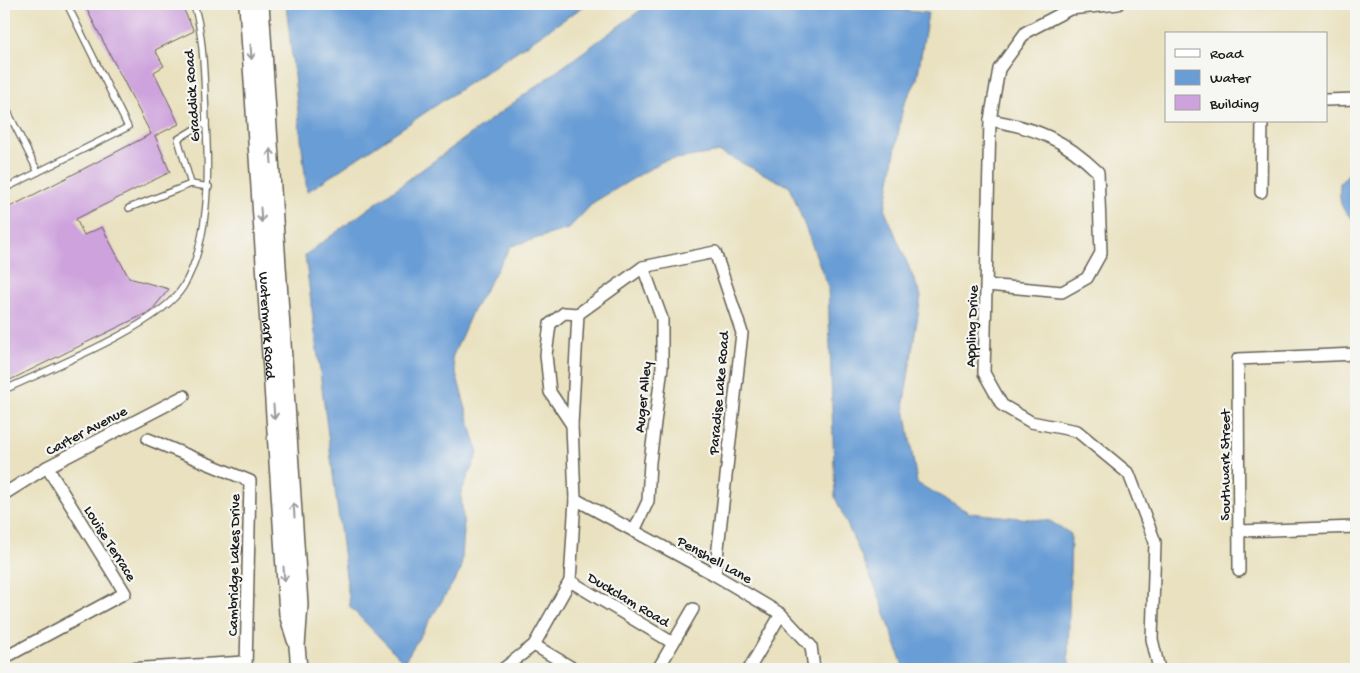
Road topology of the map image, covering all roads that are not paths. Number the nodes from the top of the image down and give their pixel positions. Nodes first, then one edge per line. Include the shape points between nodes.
1 (67, 4) edge
2 (193, 4) edge
3 (247, 4) edge
4 (262, 4) edge
5 (1118, 4) edge
6 (1356, 99) edge
7 (1328, 100) edge
8 (4, 104) edge
9 (990, 120) junction
10 (206, 122) junction
11 (1262, 122) edge
12 (38, 172) junction
13 (192, 184) junction
14 (209, 187) junction
15 (4, 189) edge
16 (1261, 192) dead end
17 (129, 208) dead end
18 (643, 267) junction
19 (987, 285) junction
20 (578, 314) junction
21 (1356, 354) edge
22 (4, 390) edge
23 (184, 396) dead end
24 (572, 425) junction
25 (148, 439) dead end
26 (47, 468) junction
27 (4, 494) edge
28 (575, 499) junction
29 (1356, 527) edge
30 (634, 531) junction
31 (1239, 531) junction
32 (1239, 571) dead end
33 (715, 575) junction
34 (570, 581) junction
35 (693, 609) dead end
36 (781, 614) junction
37 (673, 642) junction
38 (534, 645) junction
39 (297, 646) junction
40 (4, 658) edge
41 (246, 666) edge
42 (128, 669) edge
43 (298, 669) edge
44 (503, 669) edge
45 (574, 669) edge
46 (658, 669) edge
47 (749, 669) edge
48 (814, 669) edge
49 (1159, 669) edge

1 - 12 lane via 128,127
2 - 10 lane, Graddick Road via 200,35
3 -> 39 street, Watermark Road via 286,614
39 -> 4 street, Watermark Road via 300,605
5 - 9 street, Appling Drive via 1070,9 1026,32 999,69
6 - 7 street
8 - 12 lane
9 - 19 street, Appling Drive
9 - 19 street via 1027,126 1077,151 1098,172 1101,253 1087,278 1062,292
10 - 13 lane via 178,139
10 - 14 lane, Graddick Road
11 - 16 street
12 - 15 lane
13 - 14 lane
13 - 17 lane
14 - 22 lane, Graddick Road via 196,257 182,288 159,312 122,334
18 - 20 street, Paradise Lake Road
18 - 30 street, Auger Alley via 662,319 662,367 648,501
18 - 33 street, Paradise Lake Road via 715,252 742,334
19 - 49 street, Appling Drive via 984,373 1002,405 1031,422 1077,431 1128,474 1155,542 1152,639
20 - 24 street
20 - 24 street, Paradise Lake Road via 564,313 550,324 546,355 550,392
21 - 31 street, Southwark Street via 1238,359
23 - 26 street, Carter Avenue
24 - 28 street
25 - 41 street, Cambridge Lakes Drive via 250,481
26 - 27 street, Carter Avenue
26 - 40 street, Louise Terrace via 125,593
28 - 30 street, Penshell Lane
28 - 34 street
29 - 31 street
30 - 33 street, Penshell Lane
31 - 32 street, Southwark Street
33 - 36 street, Penshell Lane
34 - 37 street, Duckclam Road
34 - 38 street
35 - 37 street
36 - 47 street
36 - 48 street, Penshell Lane via 811,646
37 - 46 street
38 - 44 street
38 - 45 street
39 - 43 street, Watermark Road
41 - 42 street

